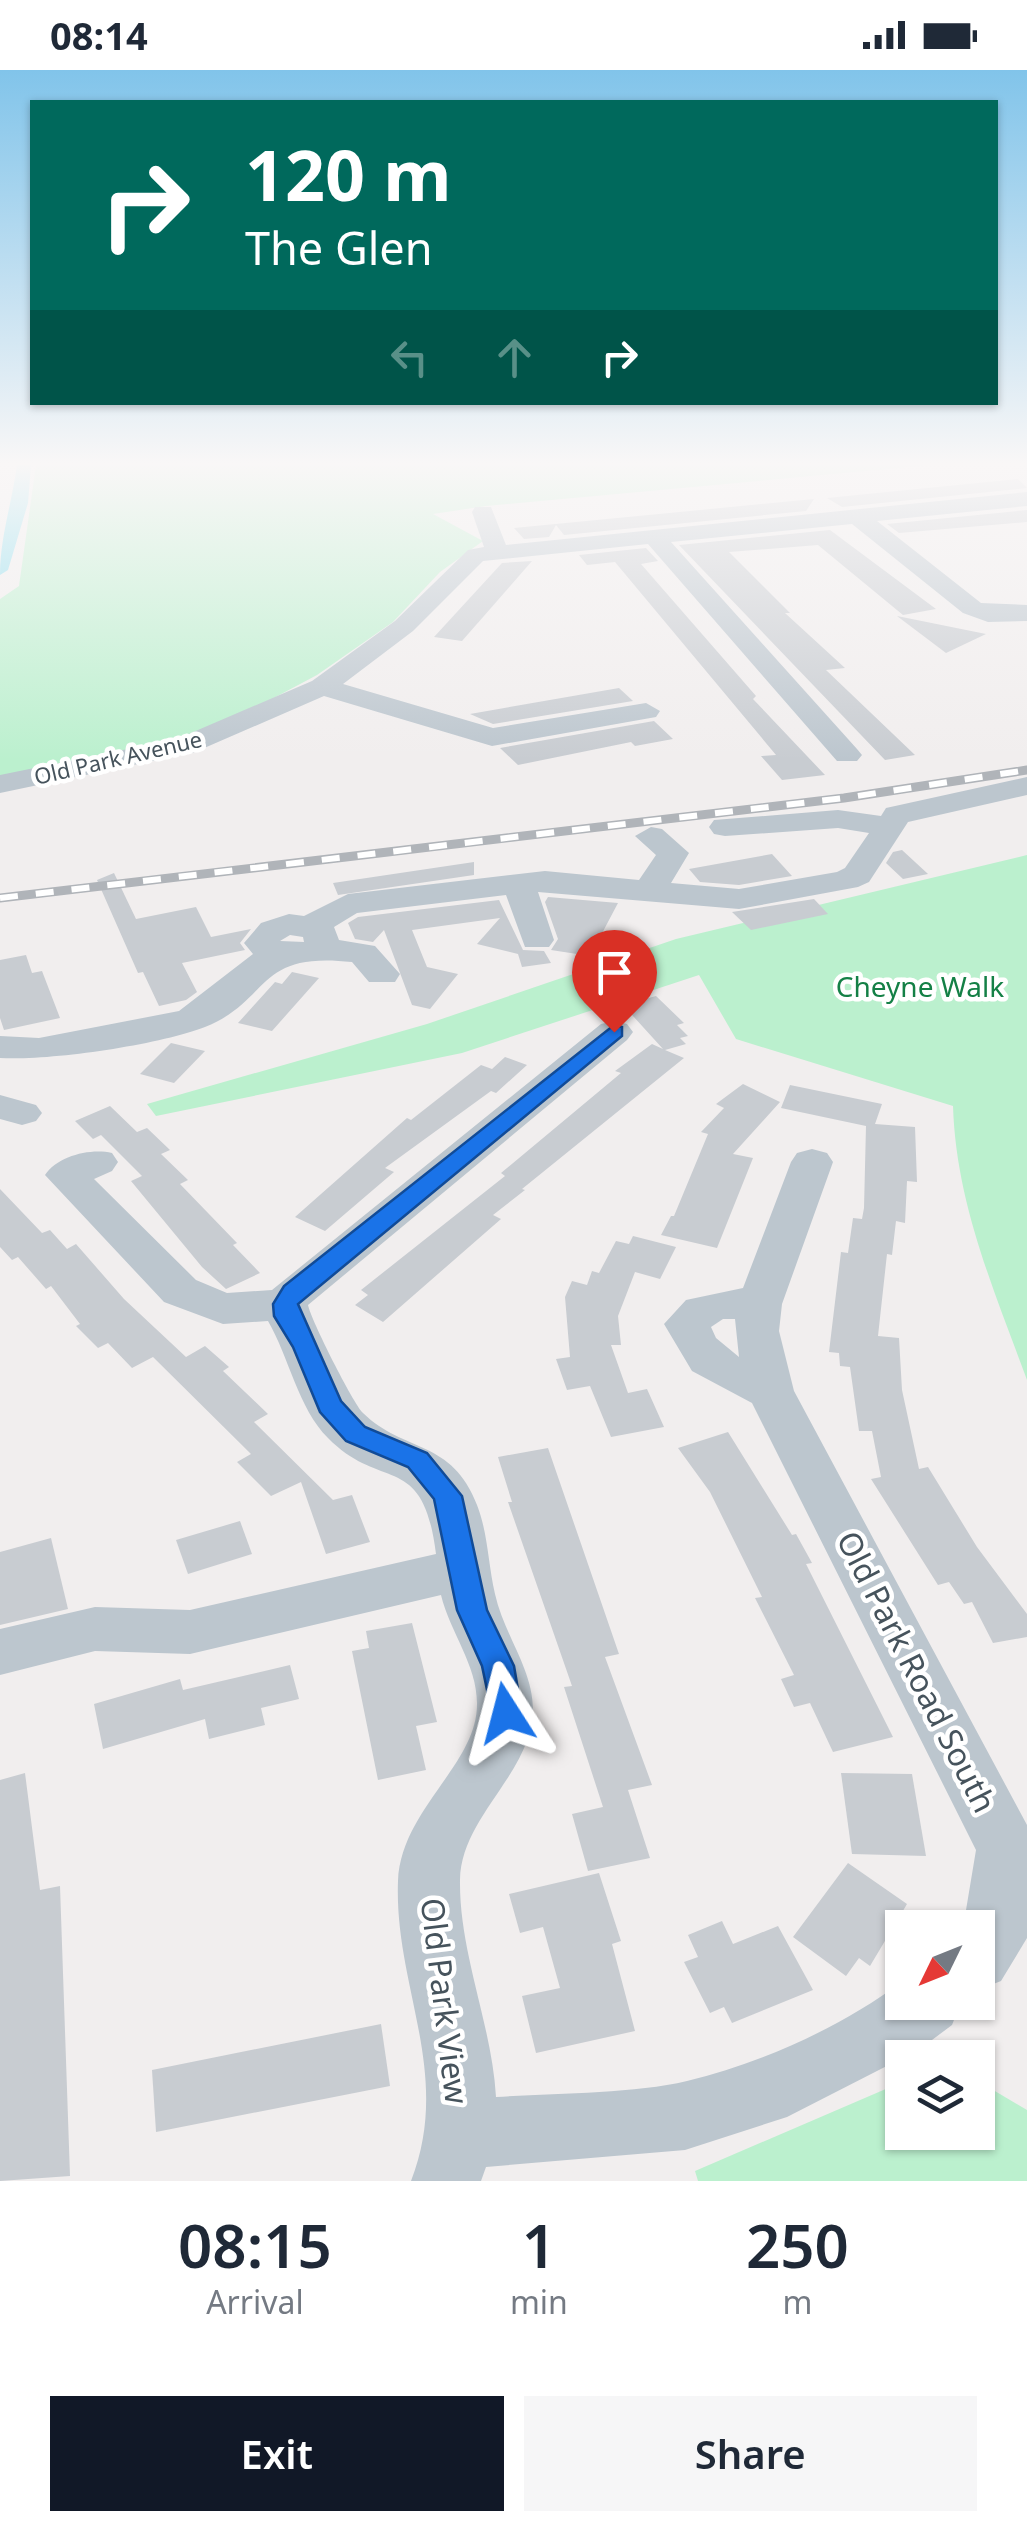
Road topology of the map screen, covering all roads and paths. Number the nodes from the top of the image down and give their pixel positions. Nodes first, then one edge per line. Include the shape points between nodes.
1 (467, 564) edge
2 (678, 564) edge
3 (916, 564) edge
4 (1027, 613) edge
5 (322, 687) junction
6 (646, 711) dead end
7 (847, 754) dead end
8 (0, 784) edge
9 (1027, 786) edge
10 (888, 826) junction
11 (724, 827) dead end
12 (651, 836) dead end
13 (518, 884) junction
14 (650, 889) junction
15 (315, 937) junction
16 (538, 940) dead end
17 (382, 974) dead end
18 (614, 1032) dead end
19 (4, 1054) edge
20 (812, 1162) dead end
21 (66, 1175) dead end
22 (286, 1304) junction
23 (759, 1304) junction
24 (770, 1391) junction
25 (463, 1569) junction
26 (0, 1652) edge
27 (995, 1937) edge
28 (904, 2020) edge
29 (452, 2158) edge

1 - 5 street, Old Park Avenue via 404,626
2 - 7 street
3 - 4 street via 972,608
5 - 6 street via 492,737
5 - 8 street, Old Park Avenue via 185,746
9 - 10 street via 897,815
10 - 11 street via 838,818
10 - 14 street via 846,880 739,899
12 - 14 street via 673,853
13 - 14 street via 578,881
13 - 15 street via 348,904
13 - 16 street
15 - 17 street via 362,952
15 - 19 street via 289,925 269,932 261,943 275,955 208,1013
18 - 22 street
20 - 23 street, Old Park Road South
21 - 22 street via 180,1291 223,1308
22 - 25 street via 329,1406 356,1434 418,1460 448,1496
23 - 24 street, Old Park Road South via 756,1331
23 - 24 street via 727,1302 698,1311 687,1324 694,1349
24 - 27 street, Old Park Road South via 1007,1848
25 - 26 street via 190,1632 95,1629
25 - 29 street, Old Park View via 472,1610 498,1666 506,1713 483,1775 444,1820 429,1880 461,2088
28 - 29 street via 787,2083 684,2116

